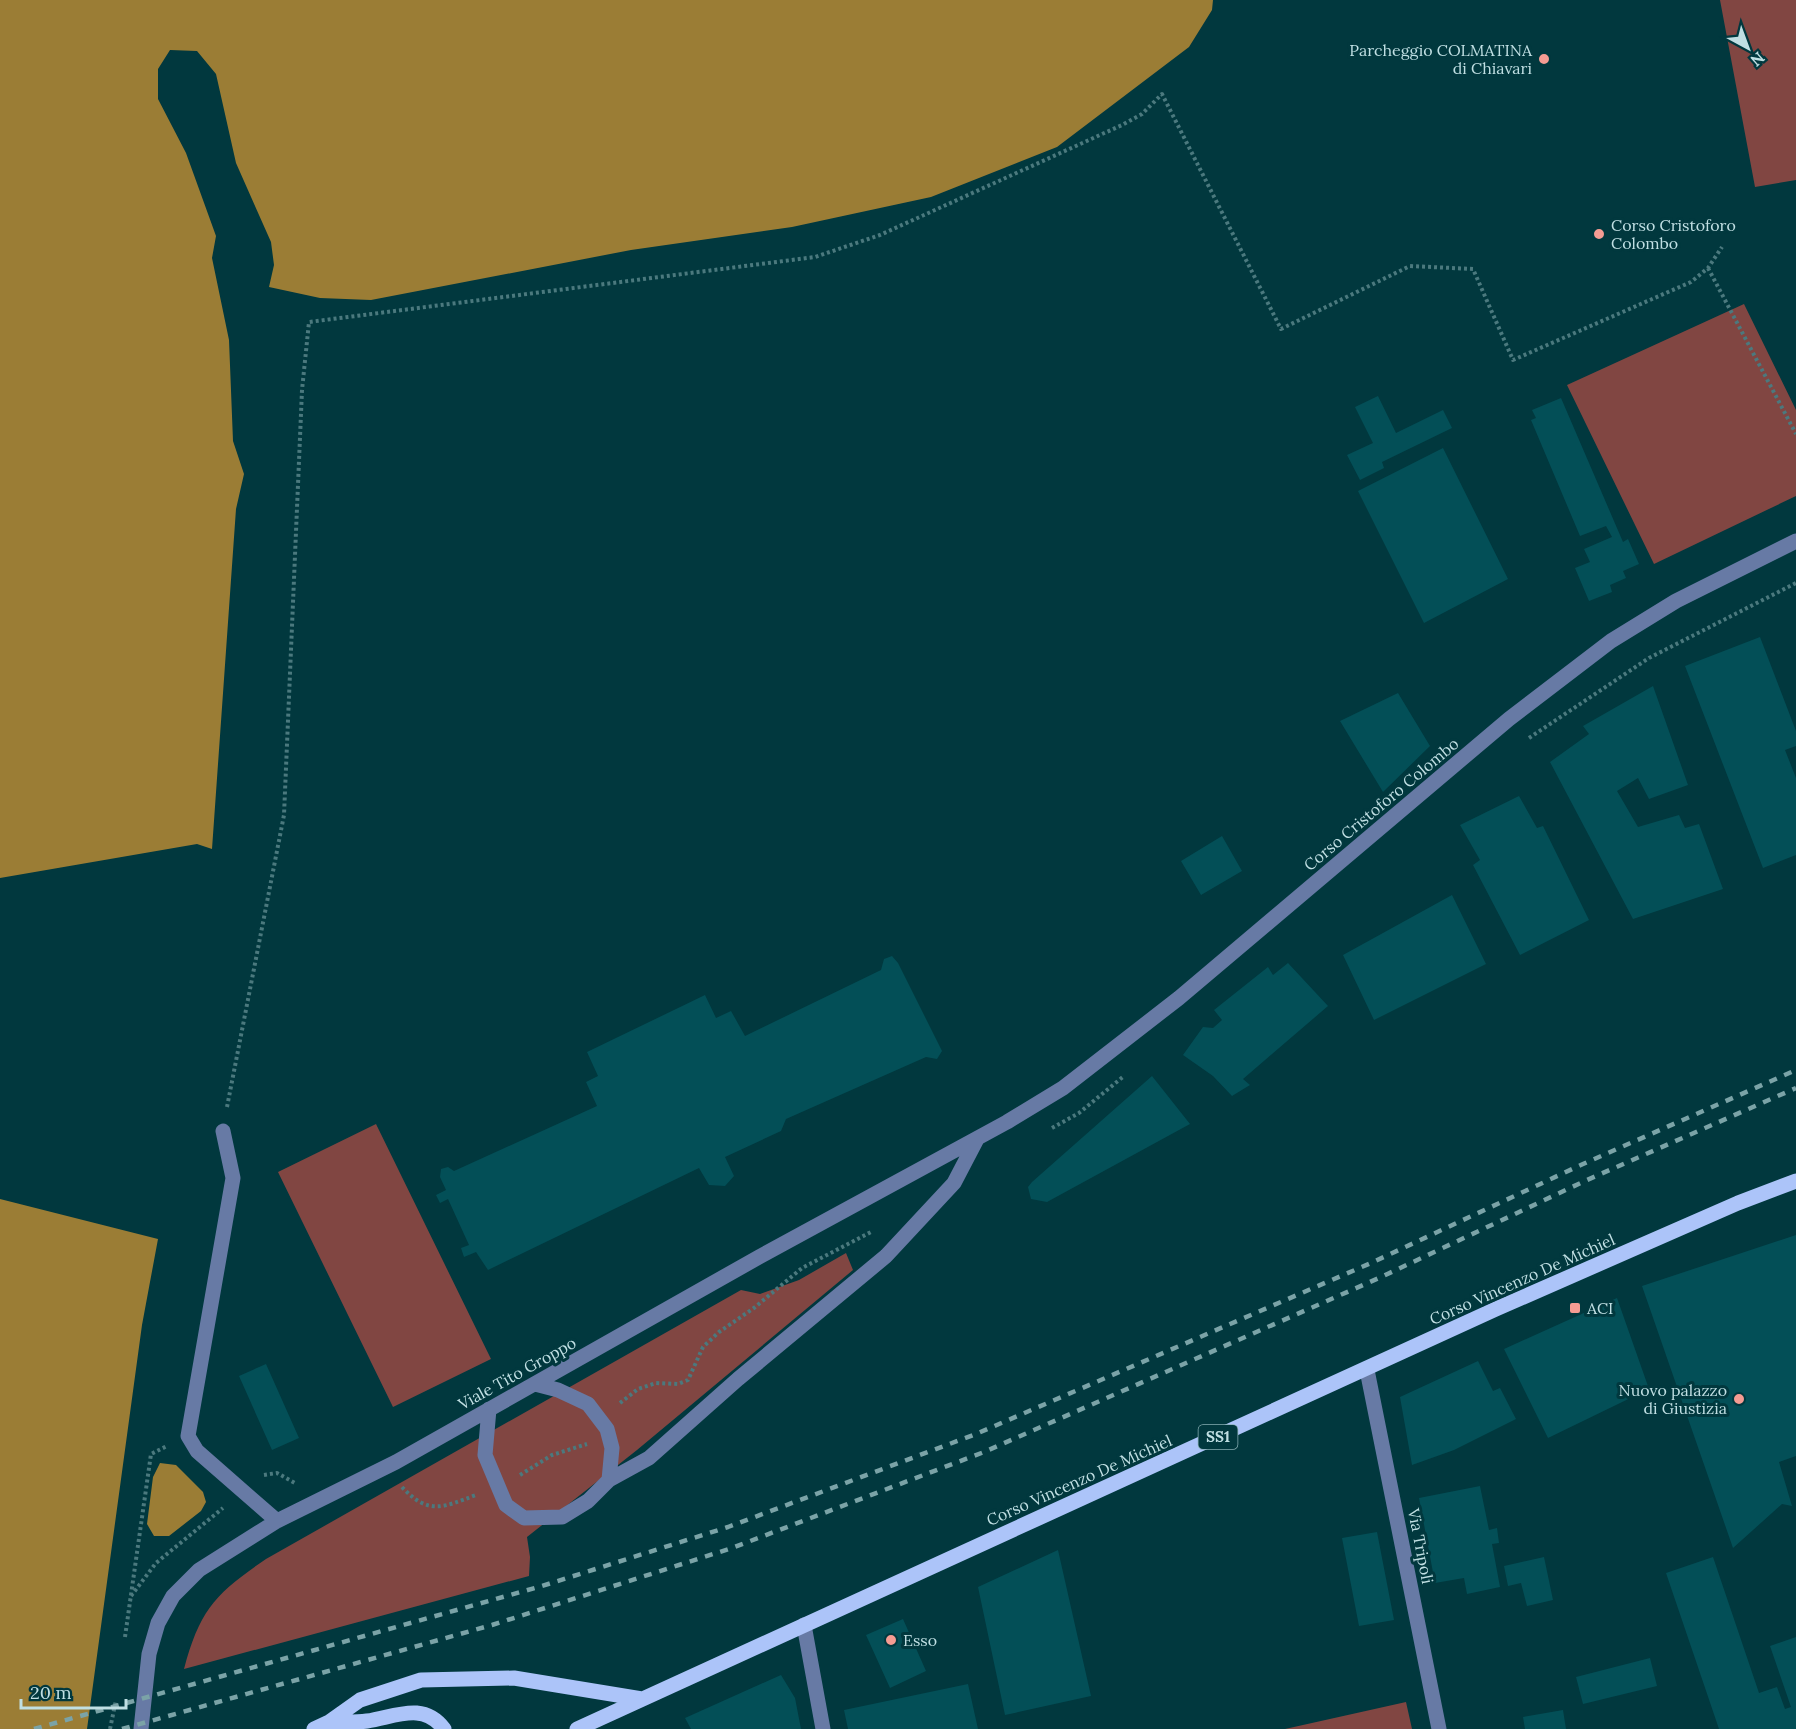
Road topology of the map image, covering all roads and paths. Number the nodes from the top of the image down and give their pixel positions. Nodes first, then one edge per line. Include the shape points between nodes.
1 (1722, 247) dead end
2 (1708, 268) junction
3 (1796, 434) edge
4 (1796, 541) edge
5 (1007, 1122) joint
6 (223, 1131) joint
7 (976, 1139) junction
8 (1796, 1181) edge
9 (1367, 1370) junction
10 (535, 1384) junction
11 (489, 1409) junction
12 (188, 1436) junction
13 (609, 1479) junction
14 (277, 1521) junction
15 (131, 1596) dead end
16 (804, 1625) junction
17 (642, 1699) junction
18 (329, 1722) junction
19 (141, 1729) edge
20 (314, 1729) edge
21 (444, 1729) edge
22 (577, 1729) edge
23 (823, 1729) edge
24 (1439, 1729) edge

1 - 2 path
2 - 3 path
2 - 6 path via 1691,282 1513,360 1473,269 1410,266 1281,329 1162,94 1142,114 1122,125 880,235 815,257 309,322 302,390 284,815
4 - 5 street, Corso Cristoforo Colombo via 1676,601 1611,641 1509,719 1179,998 1062,1088
5 - 7 street, Viale Tito Groppo
6 - 12 street via 233,1178
7 - 10 street, Viale Tito Groppo
7 - 13 street via 954,1183 886,1256 649,1458
8 - 9 main road, Corso Vincenzo De Michiel / SS1 via 1517,1300
9 - 16 main road, Corso Vincenzo De Michiel / SS1
9 - 24 street, Via Tripoli
10 - 11 street, Viale Tito Groppo
10 - 13 street via 588,1404 607,1429 612,1448
11 - 13 street via 485,1455 506,1505 524,1518 562,1517 588,1501
11 - 14 street, Viale Tito Groppo via 396,1462
12 - 14 street via 197,1451
12 - 15 path via 151,1454
14 - 19 street, Viale Tito Groppo via 199,1570 173,1596 158,1623 149,1654
16 - 17 main road, Corso Vincenzo De Michiel / SS1
16 - 23 street
17 - 18 main road via 514,1678 421,1680 360,1700
17 - 22 main road, Corso Vincenzo De Michiel / SS1
18 - 20 main road
18 - 21 main road via 366,1721 402,1711 428,1715

